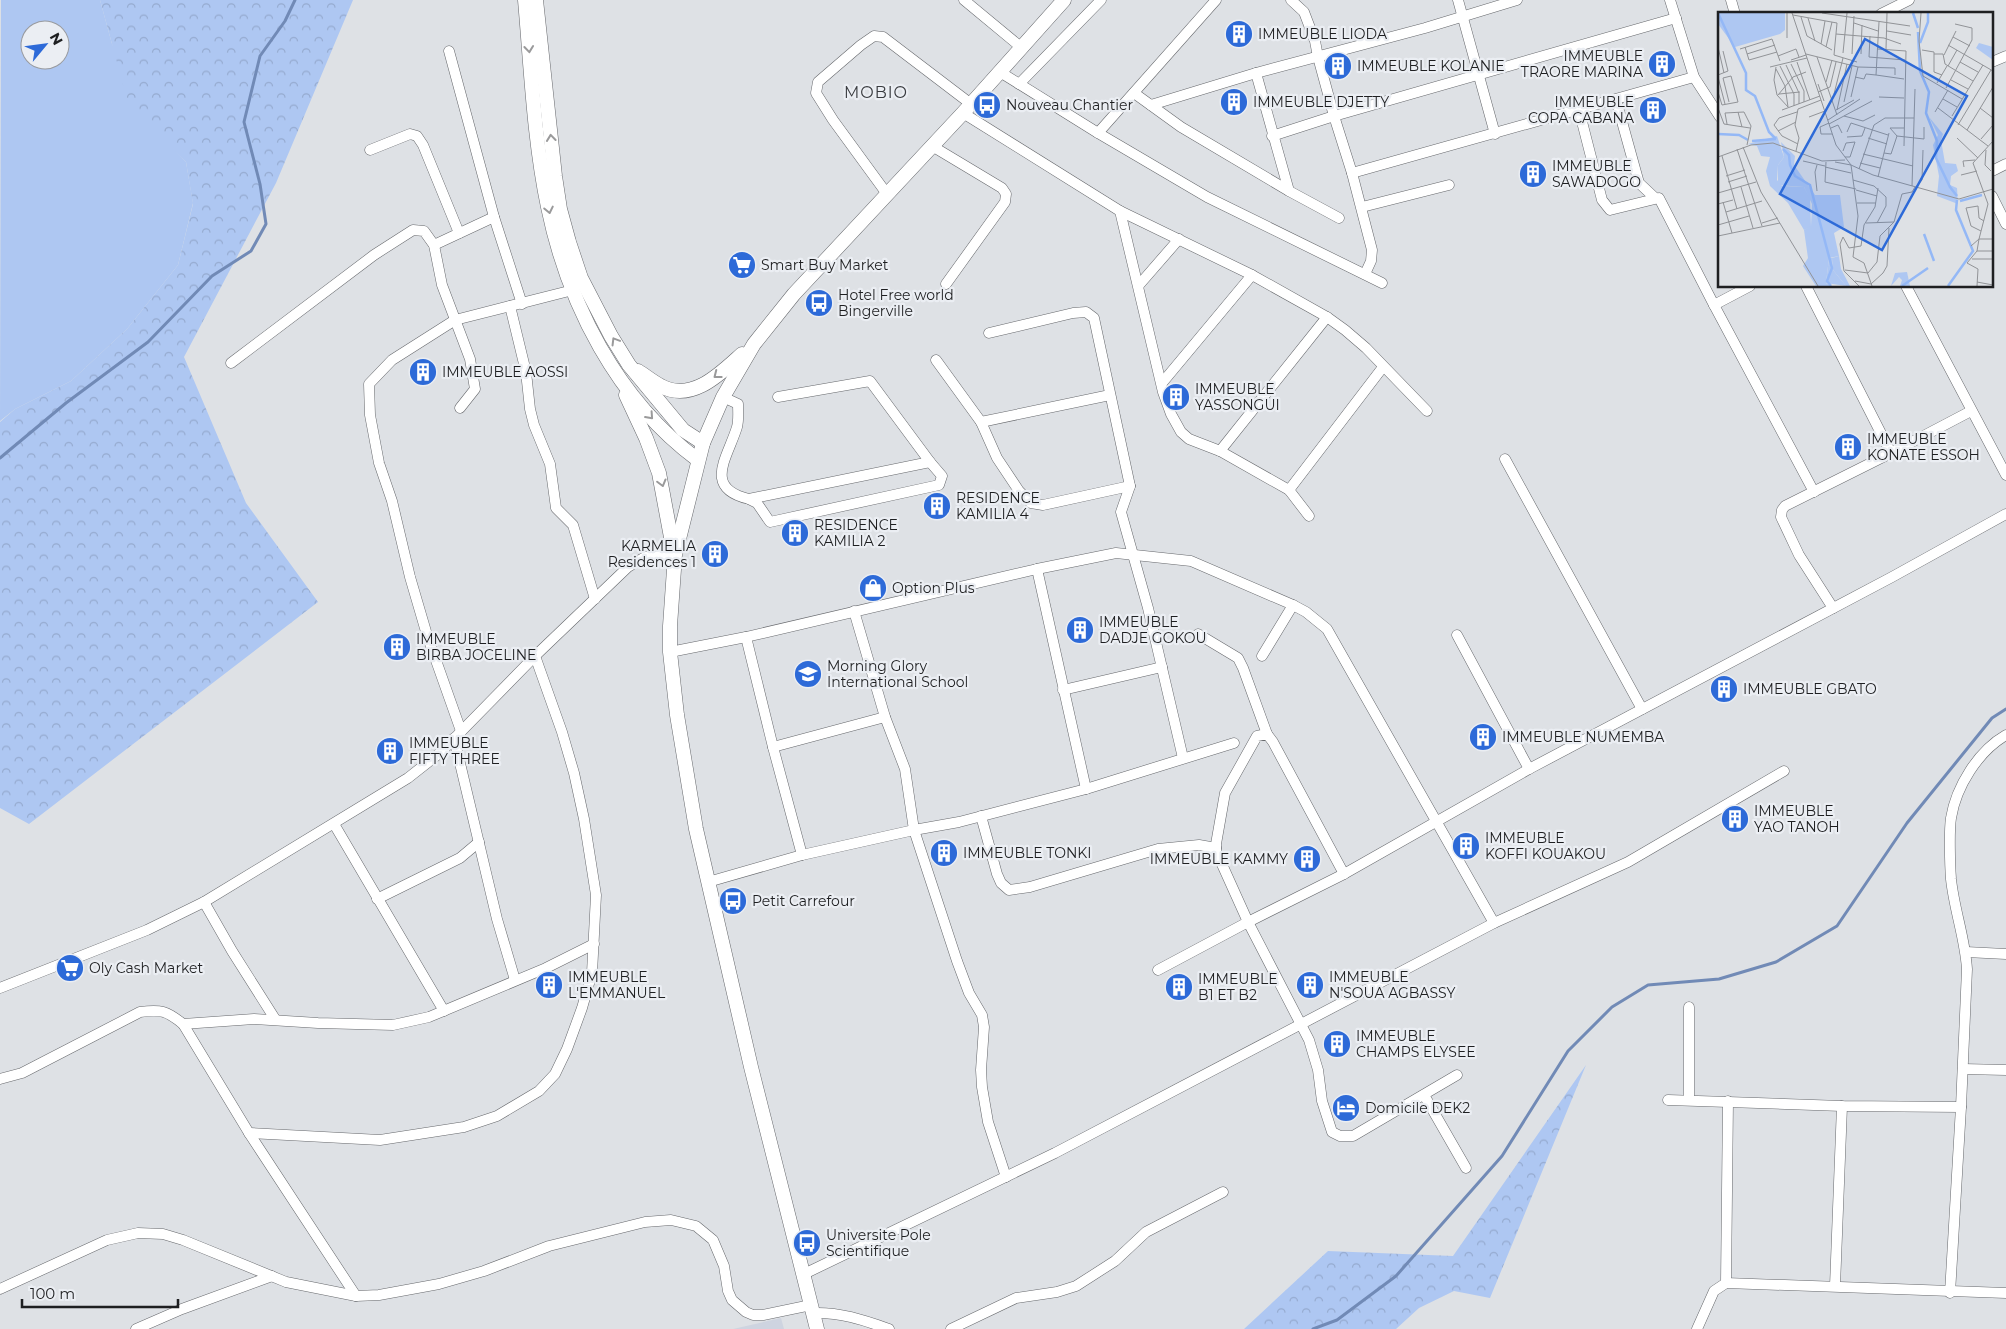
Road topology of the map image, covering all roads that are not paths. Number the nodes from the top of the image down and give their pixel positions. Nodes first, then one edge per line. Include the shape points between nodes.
1 (525, 0) edge
2 (536, 0) edge
3 (964, 0) edge
4 (1064, 0) edge
5 (1101, 0) edge
6 (1216, 0) edge
7 (1291, 0) edge
8 (1458, 0) edge
9 (1517, 0) edge
10 (1670, 0) edge
11 (1909, 0) edge
12 (1884, 12) edge
13 (1463, 15) junction
14 (1676, 18) junction
15 (1022, 48) junction
16 (449, 51) dead end
17 (2006, 56) edge
18 (1318, 57) junction
19 (1994, 61) edge
20 (1000, 72) junction
21 (1256, 73) junction
22 (1478, 75) junction
23 (1694, 77) junction
24 (1019, 84) junction
25 (1134, 93) junction
26 (1616, 100) junction
27 (1152, 105) junction
28 (967, 109) junction
29 (1579, 110) junction
30 (1718, 114) edge
31 (1334, 116) junction
32 (1098, 133) junction
33 (1495, 134) junction
34 (1272, 136) junction
35 (932, 146) junction
36 (370, 150) dead end
37 (2006, 164) edge
38 (1994, 170) edge
39 (1352, 173) junction
40 (1449, 185) dead end
41 (1289, 191) junction
42 (887, 194) junction
43 (1655, 198) junction
44 (1994, 200) edge
45 (1362, 208) junction
46 (1120, 211) junction
47 (494, 217) junction
48 (1339, 218) dead end
49 (2006, 224) edge
50 (459, 233) junction
51 (1179, 239) junction
52 (434, 245) junction
53 (1365, 274) junction
54 (1252, 275) junction
55 (1382, 283) dead end
56 (946, 284) dead end
57 (1139, 285) junction
58 (1746, 288) edge
59 (1807, 288) edge
60 (1907, 288) edge
61 (572, 290) junction
62 (522, 304) junction
63 (1714, 305) junction
64 (510, 306) junction
65 (1327, 318) junction
66 (455, 320) junction
67 (989, 333) dead end
68 (754, 344) junction
69 (936, 360) dead end
70 (231, 363) dead end
71 (629, 365) junction
72 (1383, 367) junction
73 (615, 374) junction
74 (1162, 384) junction
75 (1110, 395) junction
76 (723, 397) junction
77 (778, 397) dead end
78 (460, 408) dead end
79 (1427, 411) dead end
80 (1971, 411) junction
81 (981, 422) junction
82 (703, 443) junction
83 (1220, 451) junction
84 (1891, 453) junction
85 (1505, 459) dead end
86 (698, 460) junction
87 (930, 462) junction
88 (2006, 475) edge
89 (1130, 486) junction
90 (1289, 490) junction
91 (1814, 492) junction
92 (749, 499) junction
93 (2006, 514) edge
94 (1309, 516) dead end
95 (1134, 554) junction
96 (674, 555) junction
97 (1036, 569) junction
98 (595, 600) junction
99 (1293, 605) junction
100 (1833, 608) junction
101 (854, 611) junction
102 (1198, 634) dead end
103 (1457, 635) dead end
104 (746, 637) junction
105 (670, 652) junction
106 (535, 656) junction
107 (1262, 656) dead end
108 (1162, 667) junction
109 (1063, 690) junction
110 (1642, 709) junction
111 (885, 717) junction
112 (458, 734) junction
113 (1268, 734) junction
114 (2006, 735) edge
115 (1234, 743) dead end
116 (773, 747) junction
117 (1183, 758) junction
118 (1529, 769) junction
119 (1784, 772) dead end
120 (1086, 789) junction
121 (981, 816) junction
122 (1437, 821) junction
123 (334, 824) junction
124 (914, 830) junction
125 (479, 842) junction
126 (1216, 848) junction
127 (802, 855) junction
128 (1344, 874) junction
129 (708, 882) junction
130 (378, 899) junction
131 (204, 902) junction
132 (1248, 922) junction
133 (1494, 923) junction
134 (594, 944) junction
135 (1966, 952) junction
136 (2006, 954) edge
137 (1158, 970) dead end
138 (515, 980) junction
139 (0, 988) edge
140 (1689, 1007) dead end
141 (444, 1011) junction
142 (275, 1019) junction
143 (1302, 1023) junction
144 (183, 1024) junction
145 (1963, 1069) junction
146 (2006, 1070) edge
147 (1457, 1075) dead end
148 (0, 1079) edge
149 (1424, 1095) junction
150 (1668, 1100) dead end
151 (1689, 1100) junction
152 (1728, 1101) junction
153 (1842, 1106) junction
154 (1962, 1107) junction
155 (250, 1133) junction
156 (1466, 1168) dead end
157 (1006, 1177) junction
158 (1222, 1192) dead end
159 (804, 1274) junction
160 (272, 1276) junction
161 (1726, 1283) junction
162 (1835, 1286) junction
163 (0, 1289) edge
164 (1950, 1292) junction
165 (2006, 1293) edge
166 (356, 1296) junction
167 (812, 1309) junction
168 (136, 1329) edge
169 (817, 1329) edge
170 (889, 1329) edge
171 (951, 1329) edge
172 (1697, 1329) edge

1 -> 61 main road via 547,206
71 -> 2 main road via 581,278 560,209
3 - 15 street
4 - 15 main road
5 - 24 street
6 - 25 street
7 - 18 street via 1304,12
8 - 13 street
9 - 13 street
10 - 14 street
11 - 12 street
13 - 18 street
13 - 22 street
14 - 22 street
14 - 23 street
15 - 20 main road
16 - 47 street
17 - 19 street
18 - 21 street
18 - 31 street
20 - 24 street
20 - 28 main road
21 - 27 street
21 - 34 street
22 - 31 street
22 - 33 street
23 - 26 street
23 - 30 street
24 - 32 street
25 - 27 street
25 - 32 street
26 - 29 street
26 - 43 street via 1639,183
27 - 41 street via 1181,127
28 - 35 main road
28 - 42 street via 883,37 874,36 818,82 816,93
28 - 46 street
29 - 33 street
29 - 43 street via 1602,200 1607,208
31 - 34 street
31 - 39 street
32 - 53 street via 1207,198
33 - 39 street
34 - 41 street
35 - 42 main road
35 - 56 street via 1002,188 1006,194 1005,202
36 - 50 street via 410,134 417,136
37 - 38 street
39 - 45 street
40 - 45 street
41 - 48 street
42 - 68 main road via 794,294
43 - 63 street via 1662,200
44 - 49 street
45 - 53 street via 1372,250
46 - 51 street
46 - 57 street
47 - 50 street
47 - 62 street
50 - 52 street
51 - 54 street
51 - 57 street
52 - 66 street via 442,286
52 - 70 street via 424,231 413,230 374,255
53 - 55 street
54 - 65 street
54 - 74 street
57 - 74 street
58 - 63 street
59 - 84 street
60 - 80 street
61 - 62 street
61 - 73 main road
62 - 64 street
63 - 91 street
64 - 66 street
64 - 98 street via 526,372 534,425 550,464 556,508 573,525
65 - 72 street via 1345,330
65 - 83 street
66 - 78 street via 470,359 475,388
66 - 112 street via 392,360 369,384 370,415 379,463
67 - 75 street via 1086,312 1094,318
68 -> 71 main road via 708,382 686,390 662,387
68 - 76 main road
69 - 81 street
71 - 82 main road via 683,430
72 - 79 street
72 - 90 street
73 -> 86 main road via 677,444
73 -> 96 main road via 659,473
74 - 83 street via 1165,400 1181,432 1198,444
75 - 81 street
75 - 89 street
76 - 82 main road
76 - 92 street via 738,404 738,420 720,474 724,485 735,496
77 - 87 street via 870,381
80 - 84 street
80 - 88 street
81 - 89 street via 997,458 1031,503 1043,505
82 - 86 main road
83 - 90 street
84 - 91 street
85 - 110 street
86 - 96 main road
87 - 92 street
87 - 92 street via 942,476 939,484 770,522 757,503
89 - 95 street via 1121,512
90 - 94 street
91 - 100 street via 1785,506 1781,517 1799,555
93 - 100 street
95 - 97 street via 1116,553
95 - 99 street via 1192,561
95 - 108 street
96 - 98 street via 645,557 628,567
96 - 105 main road
97 - 101 street
97 - 109 street
98 - 106 street
99 - 107 street
99 - 122 street via 1320,622 1332,637
100 - 110 street
101 - 104 street
101 - 111 street
102 - 113 street via 1238,658
103 - 118 street
104 - 105 street
104 - 116 street
105 - 129 main road via 687,779
106 - 112 street
106 - 134 street via 562,732 584,819 596,895
108 - 109 street
108 - 117 street
109 - 120 street
110 - 118 street
111 - 116 street
111 - 124 street via 905,769
112 - 123 street via 425,766
112 - 125 street
113 - 126 street via 1257,736 1225,793
113 - 128 street
114 - 135 street via 1994,742 1965,777 1951,818 1951,879
115 - 117 street
116 - 127 street
117 - 120 street
118 - 122 street
119 - 133 street via 1628,862
120 - 121 street
121 - 124 street
121 - 126 street via 997,874 1009,890 1158,849 1199,845
122 - 128 street
122 - 133 street
123 - 130 street
123 - 131 street
124 - 127 street
124 - 157 street via 959,968 982,1015 982,1087 988,1122
125 - 130 street via 460,858
125 - 138 street
126 - 132 street
127 - 129 street
128 - 132 street
129 - 159 main road
130 - 141 street
131 - 139 street via 147,930
131 - 142 street
132 - 137 street
132 - 143 street
133 - 143 street
134 - 138 street
134 - 155 street via 592,973 582,1008 555,1074 538,1091 497,1116 464,1127 380,1140
135 - 136 street
135 - 145 street
138 - 141 street
140 - 151 street
141 - 142 street via 393,1025 318,1024
142 - 144 street
143 - 149 street via 1318,1070 1322,1101 1332,1132 1353,1136
143 - 157 street
144 - 148 street via 171,1014 157,1009 140,1012 22,1073
144 - 155 street
145 - 146 street
145 - 154 street
147 - 149 street
149 - 156 street
150 - 151 street
151 - 152 street
152 - 153 street
152 - 161 street
153 - 154 street
153 - 162 street
154 - 164 street
155 - 166 street
157 - 159 street
158 - 171 street via 1146,1232 1116,1261 1076,1286 1016,1298
159 - 167 main road
160 - 163 street via 176,1238 138,1233 107,1240
160 - 166 street via 286,1282
160 - 168 street
161 - 162 street
161 - 172 street via 1714,1292
162 - 164 street
164 - 165 street
166 - 167 street via 439,1284 549,1246 645,1222 670,1220 696,1226 713,1240 724,1266 732,1300 746,1312 763,1315
167 - 169 main road
167 - 170 street via 849,1315

